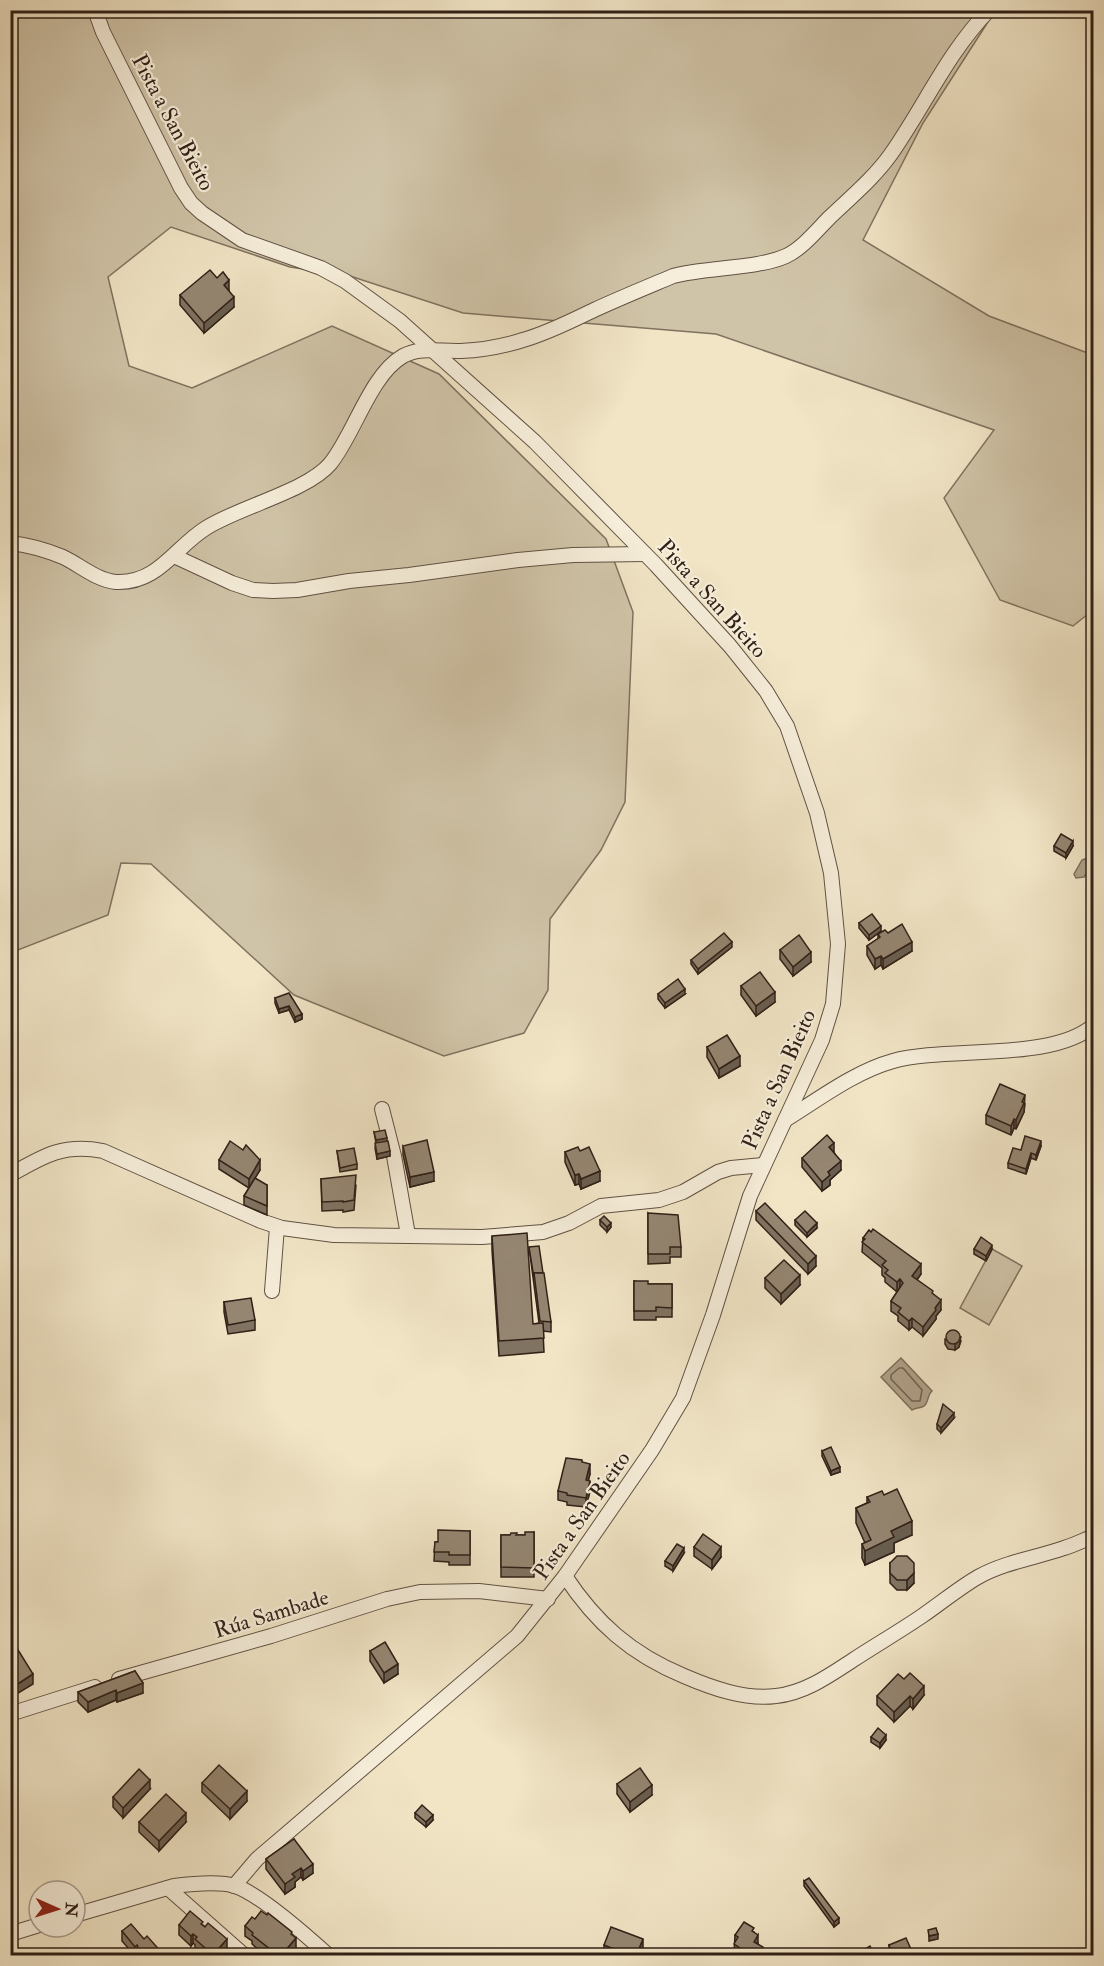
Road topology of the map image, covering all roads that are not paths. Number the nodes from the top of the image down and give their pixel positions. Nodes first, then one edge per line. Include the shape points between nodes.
1 (95, 10) edge
2 (989, 10) edge
3 (433, 350) junction
4 (10, 543) edge
5 (645, 554) junction
6 (174, 556) junction
7 (1094, 1025) edge
8 (382, 1109) dead end
9 (785, 1120) junction
10 (764, 1165) junction
11 (10, 1175) edge
12 (277, 1227) junction
13 (408, 1235) junction
14 (272, 1292) dead end
15 (1094, 1536) edge
16 (565, 1576) junction
17 (548, 1599) junction
18 (10, 1714) edge
19 (234, 1886) junction
20 (168, 1888) junction
21 (87, 1912) edge
22 (27, 1929) edge
23 (10, 1934) edge
24 (245, 1956) edge
25 (329, 1956) edge

1 - 3 street, Pista a San Bieito via 191,203 242,240 321,268 345,281
2 - 3 street via 962,42 890,156 787,255 767,262 673,276 523,340 462,351
3 - 5 street, Pista a San Bieito via 535,442
3 - 6 street via 414,350 389,367 332,463 322,472 205,528
4 - 6 street via 44,550 114,582 149,576
5 - 6 street via 529,559 273,591 232,583
5 - 9 street, Pista a San Bieito via 730,646 778,708 796,748 821,828 837,921 835,991 831,1017
7 - 9 street via 1084,1033 1043,1046 894,1060 848,1081
8 - 13 street
9 - 10 street, Pista a San Bieito
10 - 13 street via 718,1172 683,1192 659,1200 601,1206 543,1232 482,1237
10 - 16 street, Pista a San Bieito via 682,1398 652,1450
11 - 12 street via 53,1152 89,1148 104,1151
12 - 13 street via 334,1235
12 - 14 street
15 - 16 street via 978,1577 840,1668 799,1690 776,1696 723,1690 652,1662 604,1626
16 - 17 street, Pista a San Bieito
17 - 18 street, Rúa Sambade via 479,1591 420,1592 387,1599
17 - 19 street, Pista a San Bieito via 503,1649 283,1837
19 - 20 street via 188,1884
19 - 25 street via 255,1896
20 - 21 street
20 - 24 street
22 - 23 street

